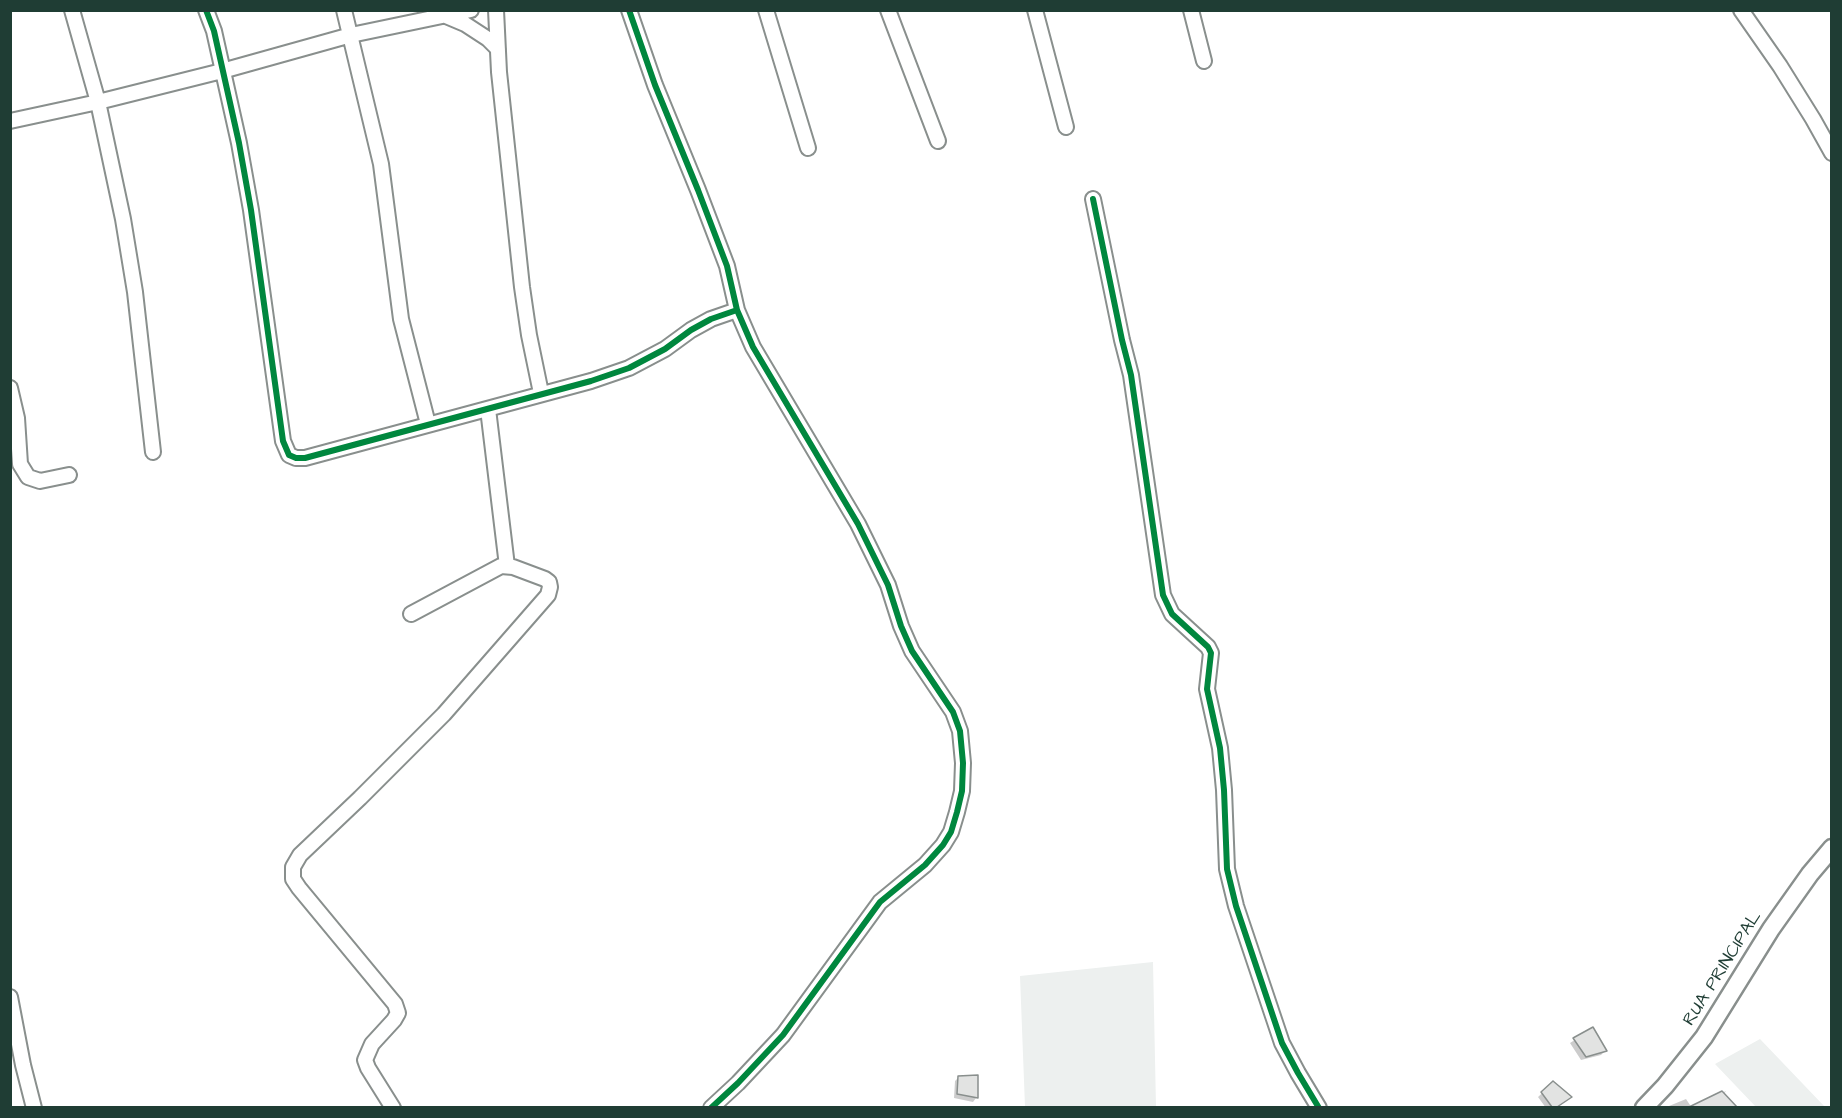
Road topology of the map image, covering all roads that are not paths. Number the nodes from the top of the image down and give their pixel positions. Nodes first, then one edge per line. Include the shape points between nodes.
1 (72, 10) edge
2 (206, 10) edge
3 (344, 10) edge
4 (471, 10) edge
5 (496, 10) edge
6 (629, 10) edge
7 (766, 10) edge
8 (888, 10) edge
9 (1035, 10) edge
10 (1191, 10) edge
11 (1741, 10) edge
12 (446, 16) junction
13 (351, 35) junction
14 (498, 49) junction
15 (1204, 62) dead end
16 (222, 71) junction
17 (98, 102) junction
18 (10, 122) edge
19 (1066, 127) dead end
20 (938, 141) dead end
21 (808, 148) dead end
22 (1832, 153) edge
23 (1093, 199) dead end
24 (737, 310) junction
25 (10, 388) edge
26 (541, 393) junction
27 (488, 409) junction
28 (428, 424) junction
29 (153, 452) dead end
30 (69, 475) dead end
31 (507, 566) junction
32 (411, 614) dead end
33 (1832, 848) edge
34 (10, 997) edge
35 (34, 1107) edge
36 (393, 1107) edge
37 (711, 1107) edge
38 (1319, 1107) edge
39 (1644, 1107) edge

1 - 17 street
2 - 16 street
3 - 13 street
4 - 12 street
5 - 14 street
6 - 24 street via 727,266
7 - 21 street
8 - 20 street
9 - 19 street
10 - 15 street
11 - 22 street
12 - 13 street
12 - 14 street via 465,24
13 - 16 street
13 - 28 street via 381,164 401,320
14 - 26 street via 522,287
16 - 17 street
16 - 28 street via 251,210 283,441 289,455 305,458
17 - 18 street
17 - 29 street via 135,292
23 - 38 street via 1131,375 1163,595 1172,614 1211,653 1207,689 1220,748 1227,869 1236,906 1282,1043
24 - 26 street via 711,319 665,350 629,368
24 - 37 street via 753,346 858,524 888,585 912,651 953,712 960,731 963,763 957,812 943,846 880,902 783,1035
25 - 30 street via 17,418 20,464 28,477 40,481
26 - 27 street
27 - 28 street
27 - 31 street
31 - 32 street via 495,568
31 - 36 street via 545,579 550,586 548,595 444,714 300,855 293,867 293,879 299,888 395,1004 398,1013 372,1044 365,1060
33 - 39 street, RUA PRINCIPAL via 1771,929 1704,1036
34 - 35 street

